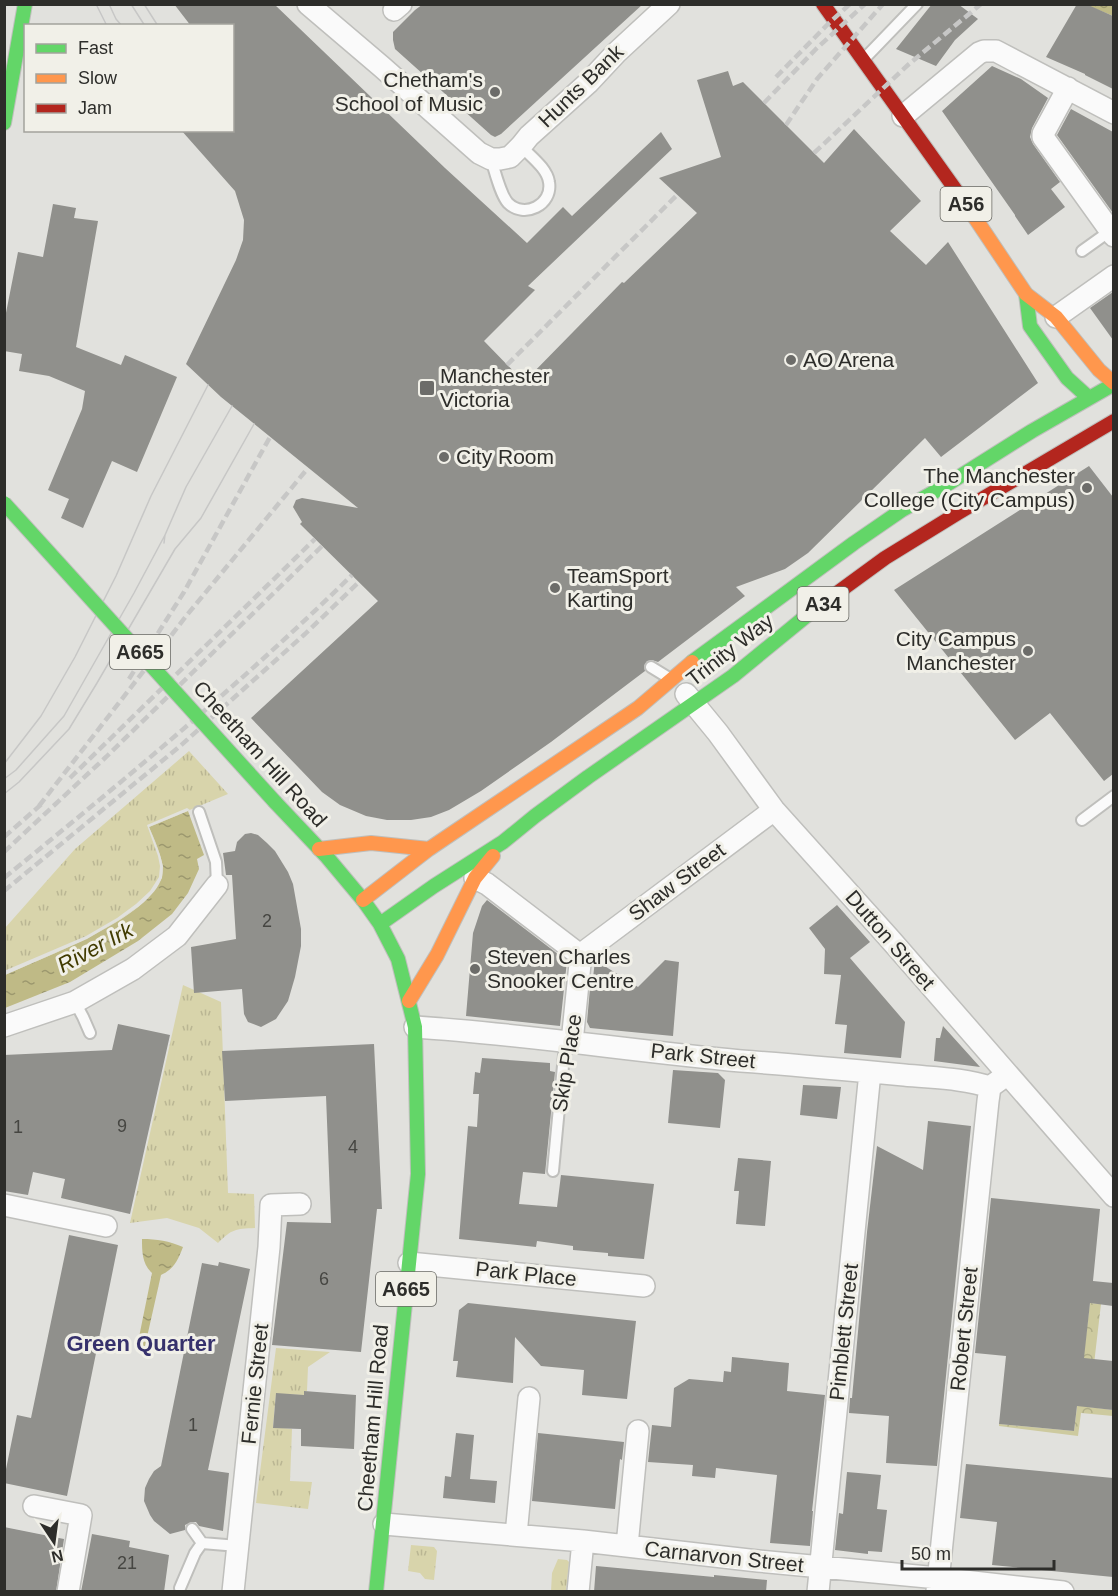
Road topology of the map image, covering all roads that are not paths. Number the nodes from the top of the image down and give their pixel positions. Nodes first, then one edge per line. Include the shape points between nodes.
1 (25, 4) edge
2 (308, 4) edge
3 (669, 4) edge
4 (823, 4) edge
5 (918, 4) edge
6 (862, 60) junction
7 (8, 80) edge
8 (1068, 88) junction
9 (1113, 112) edge
10 (903, 116) junction
11 (4, 123) edge
12 (521, 146) junction
13 (491, 159) junction
14 (1112, 233) edge
15 (1082, 251) dead end
16 (1113, 276) edge
17 (1026, 294) junction
18 (1056, 316) junction
19 (1113, 384) edge
20 (1105, 414) edge
21 (4, 503) edge
22 (805, 617) junction
23 (769, 628) dead end
24 (651, 667) dead end
25 (682, 679) junction
26 (694, 704) junction
27 (1113, 796) edge
28 (774, 810) junction
29 (199, 812) dead end
30 (1082, 820) dead end
31 (503, 842) junction
32 (319, 849) junction
33 (429, 849) junction
34 (475, 878) junction
35 (218, 885) joint
36 (363, 900) junction
37 (380, 924) junction
38 (580, 955) junction
39 (409, 1000) junction
40 (75, 1002) junction
41 (4, 1026) edge
42 (415, 1027) junction
43 (90, 1033) dead end
44 (572, 1042) junction
45 (870, 1072) junction
46 (998, 1081) junction
47 (553, 1171) dead end
48 (1113, 1196) edge
49 (300, 1204) dead end
50 (4, 1205) edge
51 (106, 1226) dead end
52 (409, 1263) junction
53 (644, 1286) dead end
54 (529, 1398) dead end
55 (638, 1431) dead end
56 (34, 1506) dead end
57 (384, 1524) junction
58 (192, 1529) dead end
59 (516, 1535) junction
60 (583, 1541) junction
61 (202, 1544) junction
62 (238, 1546) junction
63 (627, 1546) junction
64 (820, 1567) junction
65 (938, 1585) edge
66 (180, 1588) dead end
67 (1056, 1591) edge
68 (68, 1592) edge
69 (233, 1592) edge
70 (376, 1592) edge
71 (578, 1592) edge
72 (818, 1592) edge
73 (1063, 1592) edge

1 - 7 main road
2 - 13 street via 479,153
3 - 12 street, Hunts Bank
4 - 6 main road, A56
5 - 6 lane
6 - 10 main road, A56
7 - 11 main road
8 - 9 street
8 - 10 street via 996,51 984,51
8 - 14 street via 1043,137
10 - 17 main road, A56
12 - 13 street, Hunts Bank via 510,157
12 - 13 lane via 549,182 547,197 536,207 521,209 508,202
14 - 15 lane
16 - 18 street
17 - 18 main road, A56
17 - 20 main road, A56 via 1030,326 1067,378
18 - 19 main road, A56
19 - 20 main road, Trinity Way / A34
20 - 22 main road, Trinity Way / A34 via 885,558
20 - 25 main road, Trinity Way / A34 via 1032,431 902,510 702,654
21 - 32 main road, Cheetham Hill Road / A665, bridge
22 - 23 main road
22 - 26 main road, Trinity Way / A34
24 - 25 lane
25 - 26 street, Dutton Street
25 - 33 main road, Trinity Way / A34
26 - 28 street, Dutton Street
26 - 31 main road, Trinity Way / A34
27 - 30 lane
28 - 38 street, Shaw Street
28 - 46 street, Dutton Street via 894,944
29 - 35 lane via 216,862
31 - 34 main road
31 - 37 main road, Trinity Way / A34
32 - 33 main road via 371,843
32 - 36 main road, Cheetham Hill Road / A665
33 - 36 main road
34 - 38 street
34 - 39 main road via 437,955
35 - 40 street via 177,936 132,969
36 - 37 main road, Cheetham Hill Road / A665
37 - 39 main road, Cheetham Hill Road / A665 via 398,959
38 - 44 street, Skip Place
39 - 42 main road, Cheetham Hill Road / A665
40 - 41 street
40 - 43 lane
42 - 44 street, Park Street
42 - 52 main road, Cheetham Hill Road / A665 via 418,1174
44 - 45 street, Park Street
44 - 47 lane, Skip Place via 564,1055
45 - 46 street, Park Street
45 - 64 street, Pimblett Street
46 - 48 street, Dutton Street
46 - 65 street, Robert Street
49 - 62 street, Fernie Street via 271,1205
50 - 51 street
52 - 53 street, Park Place
52 - 57 main road, Cheetham Hill Road / A665
54 - 59 street
55 - 63 street
56 - 68 street via 81,1515
57 - 59 street, Carnarvon Street
57 - 70 main road, Cheetham Hill Road / A665
58 - 61 lane
59 - 60 street, Carnarvon Street
60 - 63 street, Carnarvon Street
60 - 71 street
61 - 62 lane
61 - 66 lane
62 - 69 street, Fernie Street
63 - 64 street, Carnarvon Street
64 - 65 street, Carnarvon Street
64 - 72 street, Pimblett Street
65 - 67 street, Carnarvon Street
67 - 73 street, Carnarvon Street

